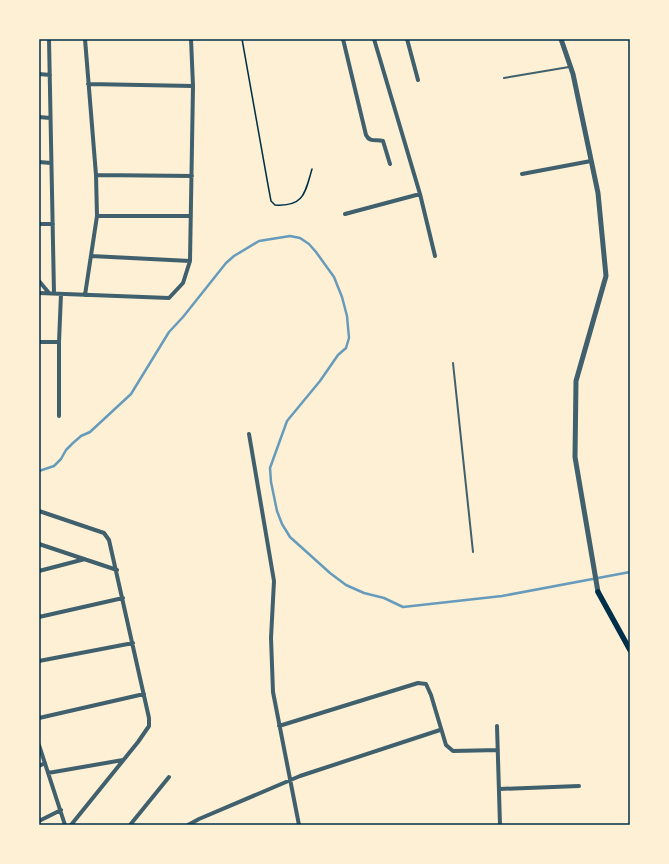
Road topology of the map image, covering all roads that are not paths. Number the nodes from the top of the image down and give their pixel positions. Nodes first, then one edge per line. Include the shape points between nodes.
1 (49, 39) edge
2 (85, 39) edge
3 (191, 39) edge
4 (343, 39) edge
5 (374, 39) edge
6 (407, 39) edge
7 (561, 39) edge
8 (570, 66) junction
9 (39, 74) edge
10 (50, 75) junction
11 (504, 78) dead end
12 (418, 80) dead end
13 (88, 84) junction
14 (193, 86) junction
15 (39, 117) edge
16 (50, 118) junction
17 (591, 161) junction
18 (39, 162) edge
19 (51, 163) junction
20 (390, 164) dead end
21 (522, 174) dead end
22 (96, 175) junction
23 (192, 176) junction
24 (420, 194) junction
25 (345, 214) dead end
26 (97, 216) junction
27 (191, 216) junction
28 (39, 224) edge
29 (52, 224) junction
30 (90, 256) junction
31 (435, 256) dead end
32 (190, 261) junction
33 (39, 281) edge
34 (39, 293) edge
35 (52, 293) junction
36 (61, 294) junction
37 (85, 295) junction
38 (39, 342) edge
39 (59, 342) junction
40 (453, 363) dead end
41 (59, 416) dead end
42 (249, 434) dead end
43 (39, 511) edge
44 (39, 544) edge
45 (472, 552) dead end
46 (85, 559) junction
47 (117, 570) junction
48 (39, 571) edge
49 (598, 592) joint
50 (123, 598) junction
51 (39, 617) edge
52 (133, 643) junction
53 (630, 650) edge
54 (39, 661) edge
55 (144, 694) junction
56 (39, 718) edge
57 (279, 726) junction
58 (497, 726) dead end
59 (440, 730) junction
60 (39, 744) edge
61 (498, 750) junction
62 (122, 760) junction
63 (45, 763) junction
64 (39, 766) edge
65 (48, 773) junction
66 (169, 777) dead end
67 (290, 780) junction
68 (579, 786) dead end
69 (499, 789) junction
70 (61, 810) junction
71 (39, 821) edge
72 (66, 825) edge
73 (71, 825) edge
74 (130, 825) edge
75 (188, 825) edge
76 (299, 825) edge
77 (500, 825) edge

1 - 10 street
2 - 13 street
3 - 14 street
4 - 20 street via 366,135 371,141 383,141
5 - 24 street
6 - 12 street
7 - 8 street
8 - 11 lane
8 - 17 street
9 - 10 street
10 - 16 street
13 - 14 street
13 - 22 street
14 - 23 street
15 - 16 street
16 - 19 street
17 - 21 street
17 - 49 street via 598,193 606,276 576,381 575,457
18 - 19 street
19 - 29 street
22 - 23 street
22 - 26 street
23 - 27 street
24 - 25 street
24 - 31 street
26 - 27 street
26 - 30 street
27 - 32 street
28 - 29 street
29 - 35 street
30 - 32 street
30 - 37 street
32 - 37 street via 183,283 169,298
33 - 35 street
34 - 35 street
35 - 36 street
36 - 37 street
36 - 39 street
38 - 39 street
39 - 41 street
40 - 45 lane
42 - 57 street via 274,581 271,638 273,692
43 - 47 street via 104,533 110,544
44 - 46 street
46 - 47 street
46 - 48 street
47 - 50 street
49 - 53 main road
50 - 51 street
50 - 52 street
52 - 54 street
52 - 55 street
55 - 56 street
55 - 62 street via 150,718 149,726
57 - 59 street via 418,683 426,684
57 - 67 street
58 - 61 street
59 - 61 street via 446,745 453,751
59 - 67 street
60 - 63 street
61 - 69 street
62 - 65 street
62 - 73 street
63 - 64 street
63 - 65 street
65 - 70 street
66 - 74 street
67 - 75 street
67 - 76 street
68 - 69 street
69 - 77 street
70 - 71 street
70 - 72 street

